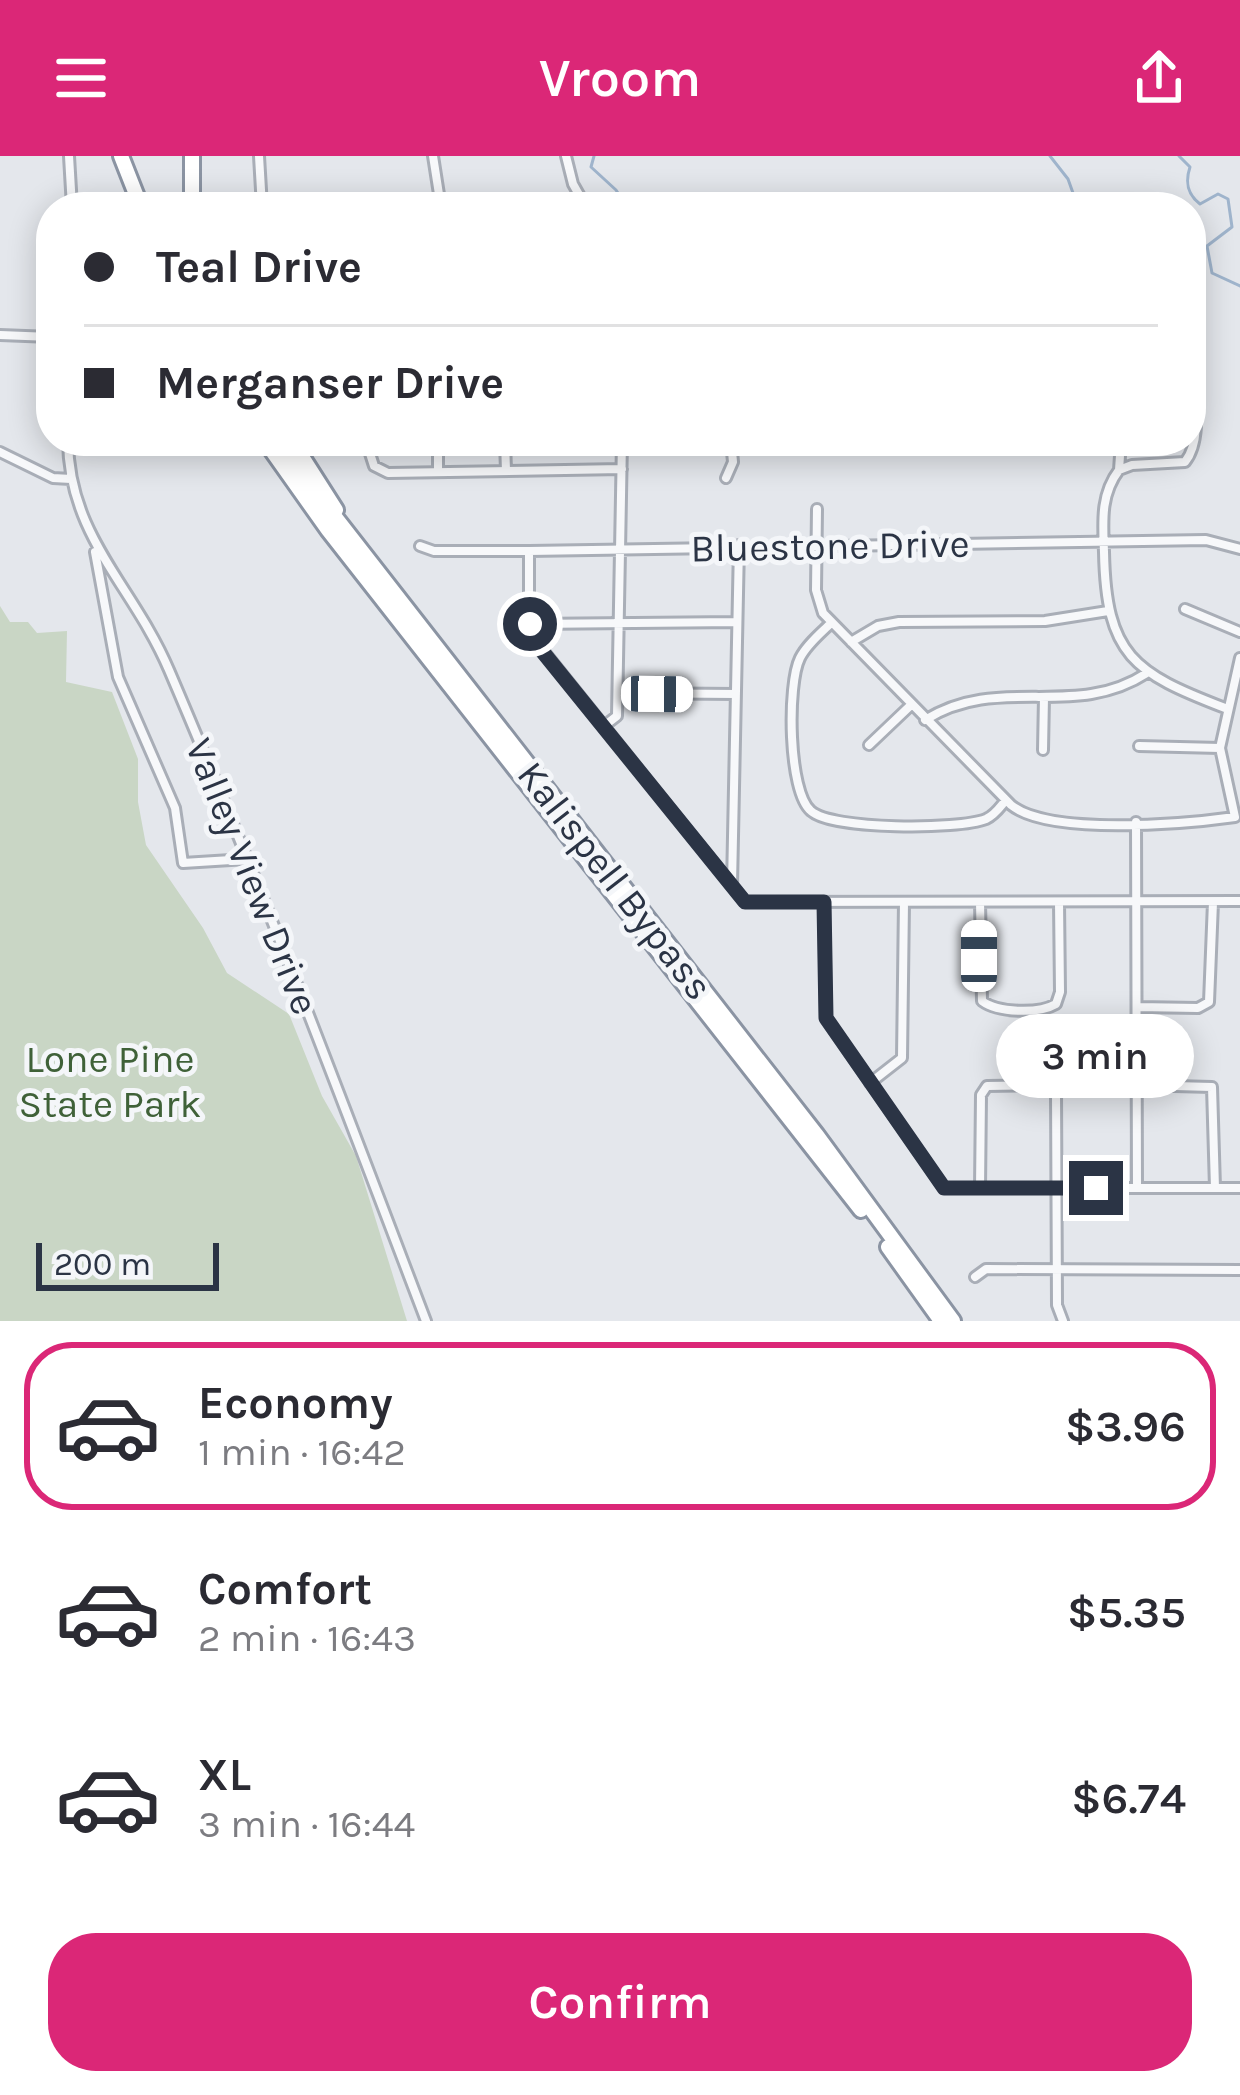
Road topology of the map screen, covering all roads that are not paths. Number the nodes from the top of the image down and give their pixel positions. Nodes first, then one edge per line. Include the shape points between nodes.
1 (68, 156) edge
2 (121, 156) edge
3 (131, 156) edge
4 (192, 156) edge
5 (259, 156) edge
6 (433, 156) edge
7 (566, 156) edge
8 (72, 192) edge
9 (135, 192) edge
10 (145, 192) edge
11 (192, 192) edge
12 (261, 192) edge
13 (438, 192) edge
14 (577, 192) edge
15 (0, 335) edge
16 (36, 337) edge
17 (0, 452) edge
18 (69, 456) edge
19 (276, 456) edge
20 (287, 456) edge
21 (301, 456) edge
22 (372, 456) edge
23 (438, 456) edge
24 (506, 456) edge
25 (622, 456) edge
26 (732, 456) edge
27 (1120, 456) edge
28 (1188, 456) edge
29 (622, 469) junction
30 (1119, 470) junction
31 (506, 471) junction
32 (437, 472) junction
33 (71, 478) junction
34 (726, 478) dead end
35 (817, 509) dead end
36 (1104, 541) junction
37 (93, 544) junction
38 (817, 544) junction
39 (739, 545) junction
40 (420, 546) dead end
41 (621, 548) junction
42 (1240, 549) edge
43 (529, 551) junction
44 (373, 571) junction
45 (1185, 609) dead end
46 (1108, 611) junction
47 (737, 622) junction
48 (831, 623) junction
49 (530, 624) junction
50 (620, 624) junction
51 (1240, 632) edge
52 (851, 642) junction
53 (1240, 658) edge
54 (1147, 672) junction
55 (618, 693) junction
56 (736, 694) junction
57 (1044, 697) junction
58 (911, 706) junction
59 (1225, 708) junction
60 (925, 720) junction
61 (604, 726) junction
62 (869, 745) dead end
63 (1139, 746) dead end
64 (1220, 748) junction
65 (1043, 750) dead end
66 (1006, 800) junction
67 (1136, 822) junction
68 (247, 859) junction
69 (732, 885) junction
70 (824, 902) junction
71 (904, 902) junction
72 (980, 902) junction
73 (1060, 902) junction
74 (1136, 902) junction
75 (1213, 902) junction
76 (1240, 902) edge
77 (1137, 1007) junction
78 (870, 1082) junction
79 (1137, 1085) junction
80 (980, 1188) junction
81 (1055, 1188) junction
82 (1137, 1188) junction
83 (1215, 1188) junction
84 (1240, 1188) edge
85 (1056, 1268) junction
86 (1240, 1270) edge
87 (975, 1277) dead end
88 (426, 1321) edge
89 (941, 1321) edge
90 (953, 1321) edge
91 (1063, 1321) edge

1 - 8 street
2 - 9 highway
3 - 10 highway
4 - 11 highway
5 - 12 street
6 - 13 street
7 - 14 street
15 - 16 street
17 - 33 street via 53,478
18 - 33 street, Valley View Drive
19 - 89 highway, Kalispell Bypass
20 - 44 highway, Kalispell Bypass
21 - 44 highway
22 - 32 street via 380,472
23 - 32 street
24 - 31 street
25 - 29 street
26 - 34 street
27 - 30 street
28 - 30 street
29 - 31 street
29 - 41 street
30 - 36 street via 1106,496
31 - 32 street
33 - 37 street, Valley View Drive
35 - 38 street
36 - 38 street, Bluestone Drive
36 - 42 street, Bluestone Drive via 1205,540
36 - 46 street
37 - 68 street, Valley View Drive via 150,627
37 - 68 street via 118,677 175,808 182,863
38 - 39 street, Bluestone Drive
38 - 48 street via 818,599
39 - 41 street, Bluestone Drive
39 - 47 street
40 - 43 street, Bluestone Drive
41 - 43 street, Bluestone Drive
41 - 50 street
43 - 49 street
44 - 90 highway, Kalispell Bypass via 816,1134
45 - 51 street
46 - 52 street via 1045,621 888,623
46 - 54 street via 1123,646
47 - 50 street
47 - 56 street
48 - 52 street
48 - 66 street via 804,652 796,675 795,783 806,807 840,824 938,823 980,820
49 - 50 street
49 - 61 street via 542,651
50 - 55 street
52 - 58 street
53 - 59 street
54 - 57 street via 1102,695
54 - 59 street
55 - 56 street
55 - 61 street via 617,716
56 - 69 street
57 - 60 street via 965,699
57 - 65 street
58 - 60 street
58 - 62 street
59 - 64 street
60 - 66 street
61 - 69 street
63 - 64 street
64 - 67 street via 1235,817
66 - 67 street via 1046,822
67 - 74 street
68 - 88 street, Valley View Drive
69 - 70 street via 745,902
70 - 71 street
70 - 78 street via 826,1018
71 - 72 street
71 - 78 street via 902,1058
72 - 73 street
72 - 73 street via 982,1001 996,1009 1056,1004
73 - 74 street
74 - 75 street
74 - 77 street
75 - 76 street
75 - 77 street via 1209,1002
77 - 79 street
78 - 80 street via 944,1188
79 - 82 street
79 - 83 street via 1212,1087
80 - 81 street
80 - 81 street via 981,1095 987,1087 1048,1085 1056,1091
81 - 82 street
81 - 85 street
82 - 83 street
83 - 84 street
85 - 86 street
85 - 87 street via 986,1269
85 - 91 street

